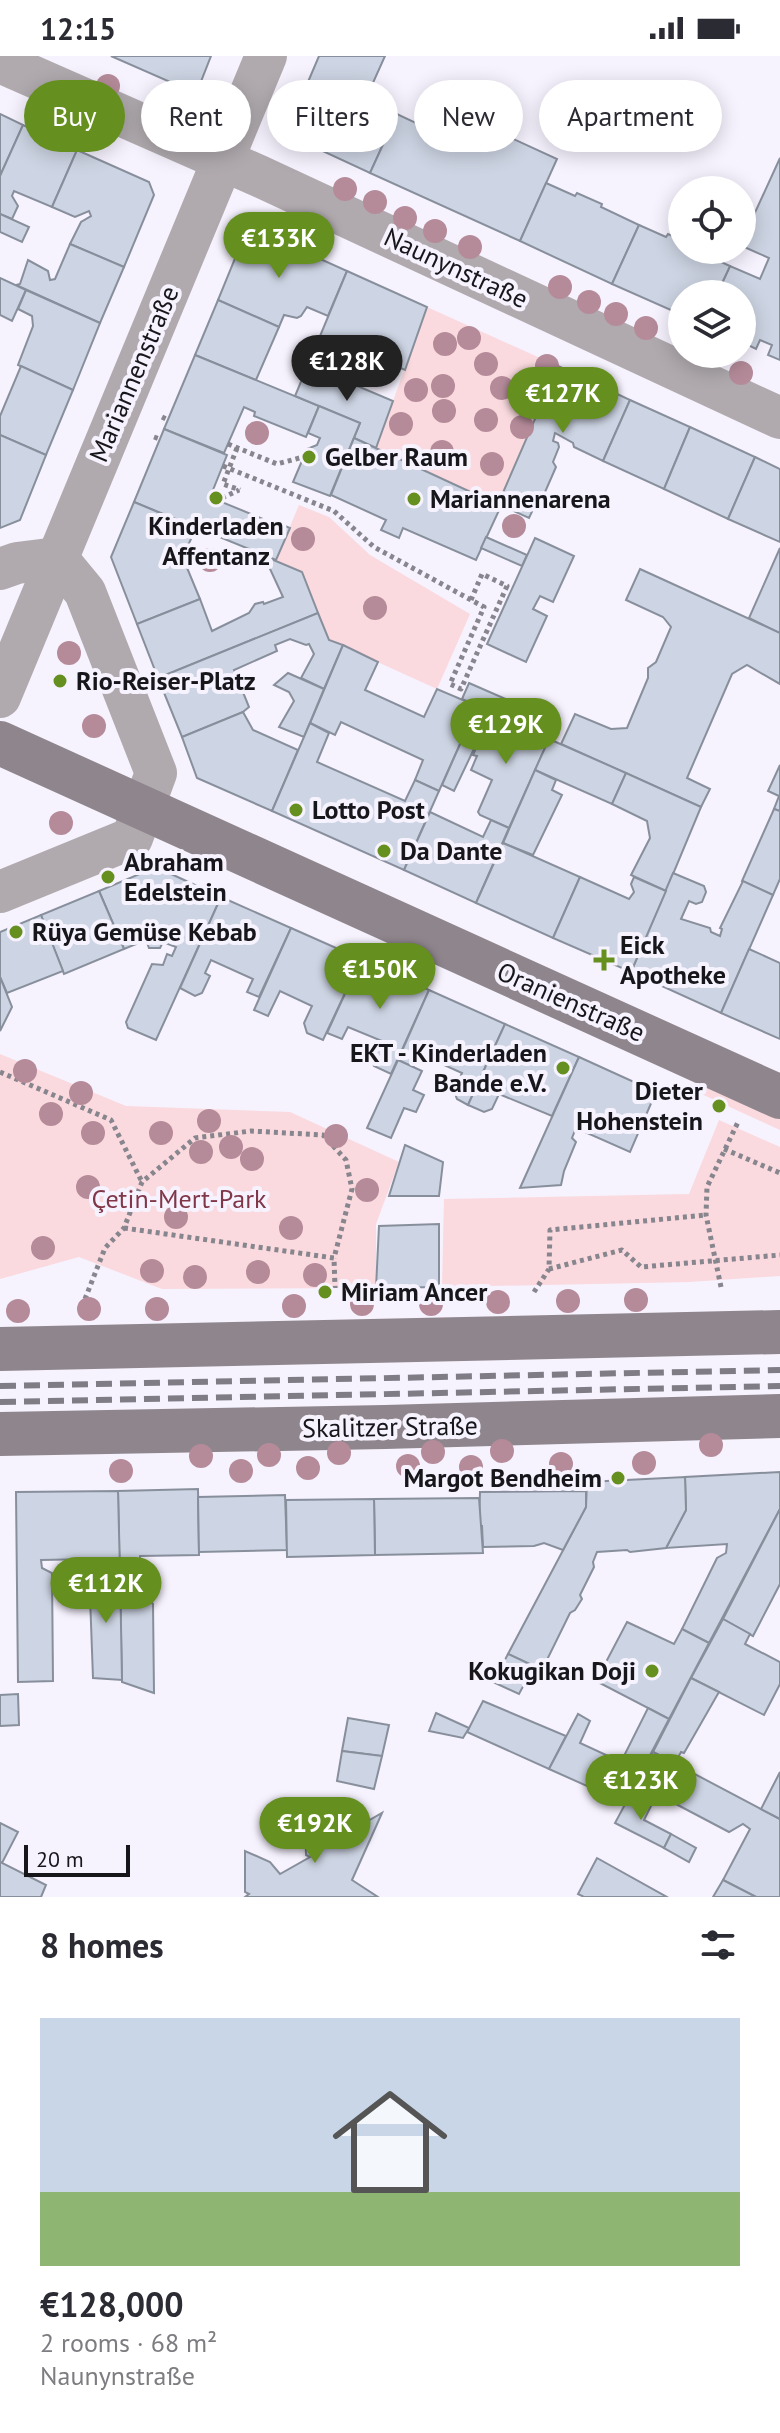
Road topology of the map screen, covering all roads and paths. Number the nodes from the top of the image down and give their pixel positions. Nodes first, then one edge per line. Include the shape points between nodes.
1 (266, 56) edge
2 (0, 62) edge
3 (223, 160) junction
4 (780, 418) edge
5 (228, 444) dead end
6 (237, 448) junction
7 (303, 457) dead end
8 (226, 467) junction
9 (222, 498) dead end
10 (57, 558) junction
11 (0, 569) edge
12 (471, 600) junction
13 (0, 697) edge
14 (0, 743) edge
15 (143, 809) junction
16 (0, 892) edge
17 (0, 1072) edge
18 (780, 1097) edge
19 (739, 1119) dead end
20 (724, 1149) junction
21 (780, 1173) edge
22 (142, 1182) junction
23 (706, 1215) junction
24 (124, 1228) junction
25 (780, 1255) edge
26 (334, 1258) junction
27 (715, 1260) junction
28 (549, 1269) junction
29 (721, 1287) dead end
30 (335, 1288) dead end
31 (534, 1292) dead end
32 (85, 1299) dead end
33 (780, 1332) edge
34 (0, 1349) edge
35 (780, 1416) edge
36 (0, 1434) edge

1 - 3 street, Mariannenstraße
2 - 3 street, Naunynstraße
3 - 4 street, Naunynstraße
3 - 10 street, Mariannenstraße
5 - 6 path
6 - 7 path via 277,464
6 - 8 path
8 - 9 path via 223,484 240,490
8 - 12 path via 334,511 374,547
10 - 11 street
10 - 13 street
10 - 15 street via 85,592 156,773
12 - 12 path via 482,574 507,586 461,689 450,684 484,607
14 - 15 main road
15 - 16 street via 132,838
15 - 18 main road, Oranienstraße
17 - 22 path via 111,1120
19 - 20 path
20 - 21 path
20 - 23 path via 707,1187
22 - 24 path
22 - 26 path via 195,1138 251,1131 323,1135 346,1160 352,1189
23 - 27 path
23 - 28 path via 550,1230
24 - 26 path
24 - 32 path via 105,1248
25 - 27 path
26 - 30 path
27 - 28 path via 641,1267 622,1250
27 - 29 path
28 - 31 path
33 - 34 main road
35 - 36 main road, Skalitzer Straße

